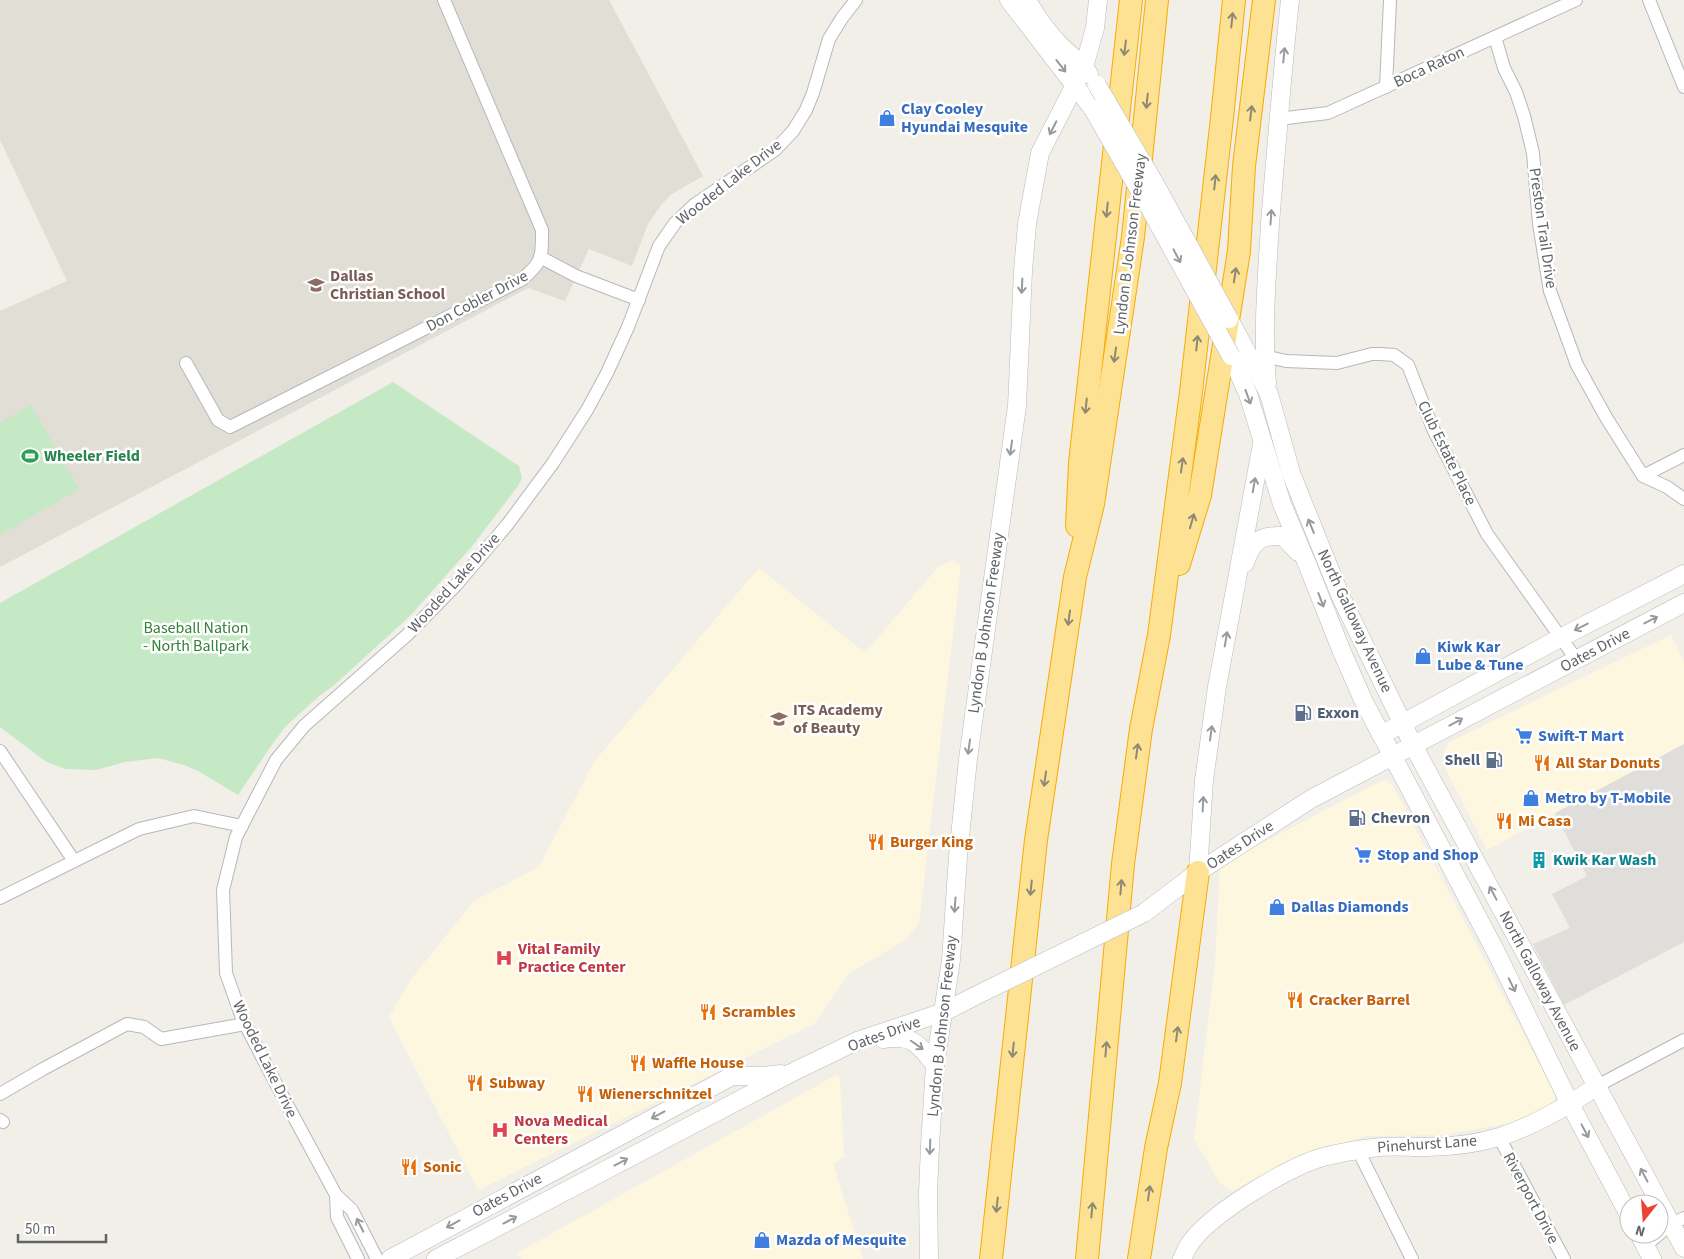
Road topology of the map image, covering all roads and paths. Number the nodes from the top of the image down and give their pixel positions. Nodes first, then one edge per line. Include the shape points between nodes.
1 (444, 0) edge
2 (856, 0) edge
3 (1009, 0) edge
4 (1027, 0) edge
5 (1098, 0) edge
6 (1131, 0) edge
7 (1157, 0) edge
8 (1234, 0) edge
9 (1264, 0) edge
10 (1290, 0) edge
11 (1390, 0) edge
12 (1576, 0) edge
13 (1649, 0) edge
14 (1095, 28) junction
15 (1495, 37) junction
16 (1059, 44) junction
17 (1084, 67) junction
18 (1076, 84) junction
19 (1386, 87) junction
20 (1684, 87) edge
21 (1278, 119) junction
22 (540, 257) junction
23 (639, 300) junction
24 (1206, 310) junction
25 (1265, 324) junction
26 (1233, 331) junction
27 (1264, 356) junction
28 (186, 363) dead end
29 (1268, 394) junction
30 (1262, 440) junction
31 (1684, 456) edge
32 (1643, 476) junction
33 (1684, 499) edge
34 (1308, 566) junction
35 (1684, 574) edge
36 (1075, 577) junction
37 (1235, 589) junction
38 (1684, 603) edge
39 (1159, 635) junction
40 (1560, 638) junction
41 (1576, 659) junction
42 (1403, 722) junction
43 (1381, 735) junction
44 (1413, 745) junction
45 (0, 751) edge
46 (1393, 756) junction
47 (242, 826) junction
48 (74, 861) junction
49 (1198, 872) junction
50 (0, 898) edge
51 (1519, 942) junction
52 (1496, 952) junction
53 (944, 1012) junction
54 (245, 1024) junction
55 (1684, 1040) edge
56 (857, 1042) junction
57 (935, 1065) junction
58 (791, 1072) junction
59 (1597, 1086) junction
60 (0, 1094) edge
61 (1570, 1104) junction
62 (1499, 1137) junction
63 (1358, 1150) junction
64 (572, 1160) junction
65 (583, 1182) junction
66 (336, 1195) junction
67 (1619, 1196) edge
68 (1678, 1221) edge
69 (1645, 1246) edge
70 (1684, 1248) edge
71 (358, 1259) edge
72 (377, 1259) edge
73 (390, 1259) edge
74 (436, 1259) edge
75 (929, 1259) edge
76 (991, 1259) edge
77 (1087, 1259) edge
78 (1139, 1259) edge
79 (1182, 1259) edge
80 (1412, 1259) edge
81 (1564, 1259) edge

1 - 22 street, Don Cobler Drive via 542,230
2 - 23 street, Wooded Lake Drive via 830,39 806,110 793,131 775,150 675,222 659,246
3 -> 18 main road, North Galloway Avenue
4 - 16 main road, North Galloway Avenue via 1039,21
5 - 14 main road, Lyndon B Johnson Freeway
6 -> 36 highway via 1080,463
7 -> 36 highway, Lyndon B Johnson Freeway via 1131,247 1093,504
39 -> 8 highway via 1192,392
39 -> 9 highway via 1200,495 1238,251 1244,166
21 -> 10 main road
11 - 19 street
12 - 15 street, Boca Raton
13 - 20 street
14 - 16 main road via 1078,42
14 - 17 main road, Lyndon B Johnson Freeway
15 - 19 street, Boca Raton
15 - 32 street, Preston Trail Drive via 1504,68 1519,100 1533,153 1539,224 1550,291 1577,365
16 - 17 main road, North Galloway Avenue
17 - 18 main road, Lyndon B Johnson Freeway
17 - 26 main road, North Galloway Avenue, bridge via 1098,85 1155,184
18 -> 24 main road, North Galloway Avenue, bridge
18 -> 53 main road, Lyndon B Johnson Freeway via 1040,153 1027,224 1017,406 968,759
19 - 21 street, Boca Raton via 1328,113
25 -> 21 main road
22 - 23 street via 576,276
22 - 28 street, Don Cobler Drive via 536,268 521,280 230,427 218,420
23 - 47 street, Wooded Lake Drive via 587,410 512,518 457,584 407,635 304,726 276,760
24 - 26 main road, bridge
24 -> 30 main road, North Galloway Avenue, bridge via 1248,394
25 - 26 main road via 1246,339
25 - 27 main road
26 - 29 main road, North Galloway Avenue
27 - 29 main road
27 - 40 street, Club Estate Place via 1286,361 1337,363 1372,354 1394,355 1408,365 1432,429 1487,534
29 - 30 main road
42 -> 29 main road, North Galloway Avenue via 1340,595 1314,533 1291,472
30 - 34 main road, North Galloway Avenue via 1282,504
37 -> 30 main road
31 - 32 street
32 - 33 street
34 - 37 main road via 1283,536 1268,535 1255,543 1247,556
34 -> 43 main road, North Galloway Avenue via 1342,652
35 -> 40 main road, Oates Drive
36 -> 76 highway, Lyndon B Johnson Freeway via 1036,840
49 -> 37 main road via 1204,780
41 -> 38 main road, Oates Drive
77 -> 39 highway via 1123,864 1141,729
40 - 41 street, Club Estate Place
40 - 42 main road, Oates Drive
44 -> 41 main road, Oates Drive
42 - 43 main road, Oates Drive
42 - 44 main road, North Galloway Avenue
43 - 46 main road, North Galloway Avenue
44 - 46 main road, Oates Drive
51 -> 44 main road, North Galloway Avenue
45 - 48 street
46 - 49 main road, Oates Drive via 1311,799
46 - 52 main road, North Galloway Avenue
47 - 48 street via 194,816 139,829
47 - 54 street, Wooded Lake Drive via 236,837 223,898 226,973
48 - 50 street
49 - 53 main road, Oates Drive, bridge via 1144,913
78 -> 49 highway via 1156,1148 1170,1083
51 - 52 main road
51 - 59 main road, North Galloway Avenue
52 -> 61 main road, North Galloway Avenue
53 - 56 main road, Oates Drive
53 - 57 main road, Lyndon B Johnson Freeway
54 - 60 street via 161,1039 144,1028 127,1024
54 - 66 street, Wooded Lake Drive
55 - 59 street, Pinehurst Lane
56 -> 57 main road via 900,1037 915,1042
56 - 58 main road, Oates Drive
57 -> 75 main road, Lyndon B Johnson Freeway via 928,1192
58 -> 64 main road, Oates Drive via 732,1076
65 -> 58 main road, Oates Drive
59 - 61 main road, Pinehurst Lane
68 -> 59 main road, North Galloway Avenue
61 - 62 main road, Pinehurst Lane via 1533,1124
61 -> 67 main road, North Galloway Avenue
62 - 63 main road, Pinehurst Lane via 1463,1144
62 - 81 street, Riverport Drive
63 - 79 main road, Pinehurst Lane via 1323,1157 1256,1190 1205,1227
63 - 80 street
64 - 65 main road
64 -> 73 main road, Oates Drive
74 -> 65 main road, Oates Drive
66 - 71 street, Wooded Lake Drive via 337,1217
72 -> 66 street, Wooded Lake Drive via 352,1210
68 - 69 street
68 - 70 main road, North Galloway Avenue

